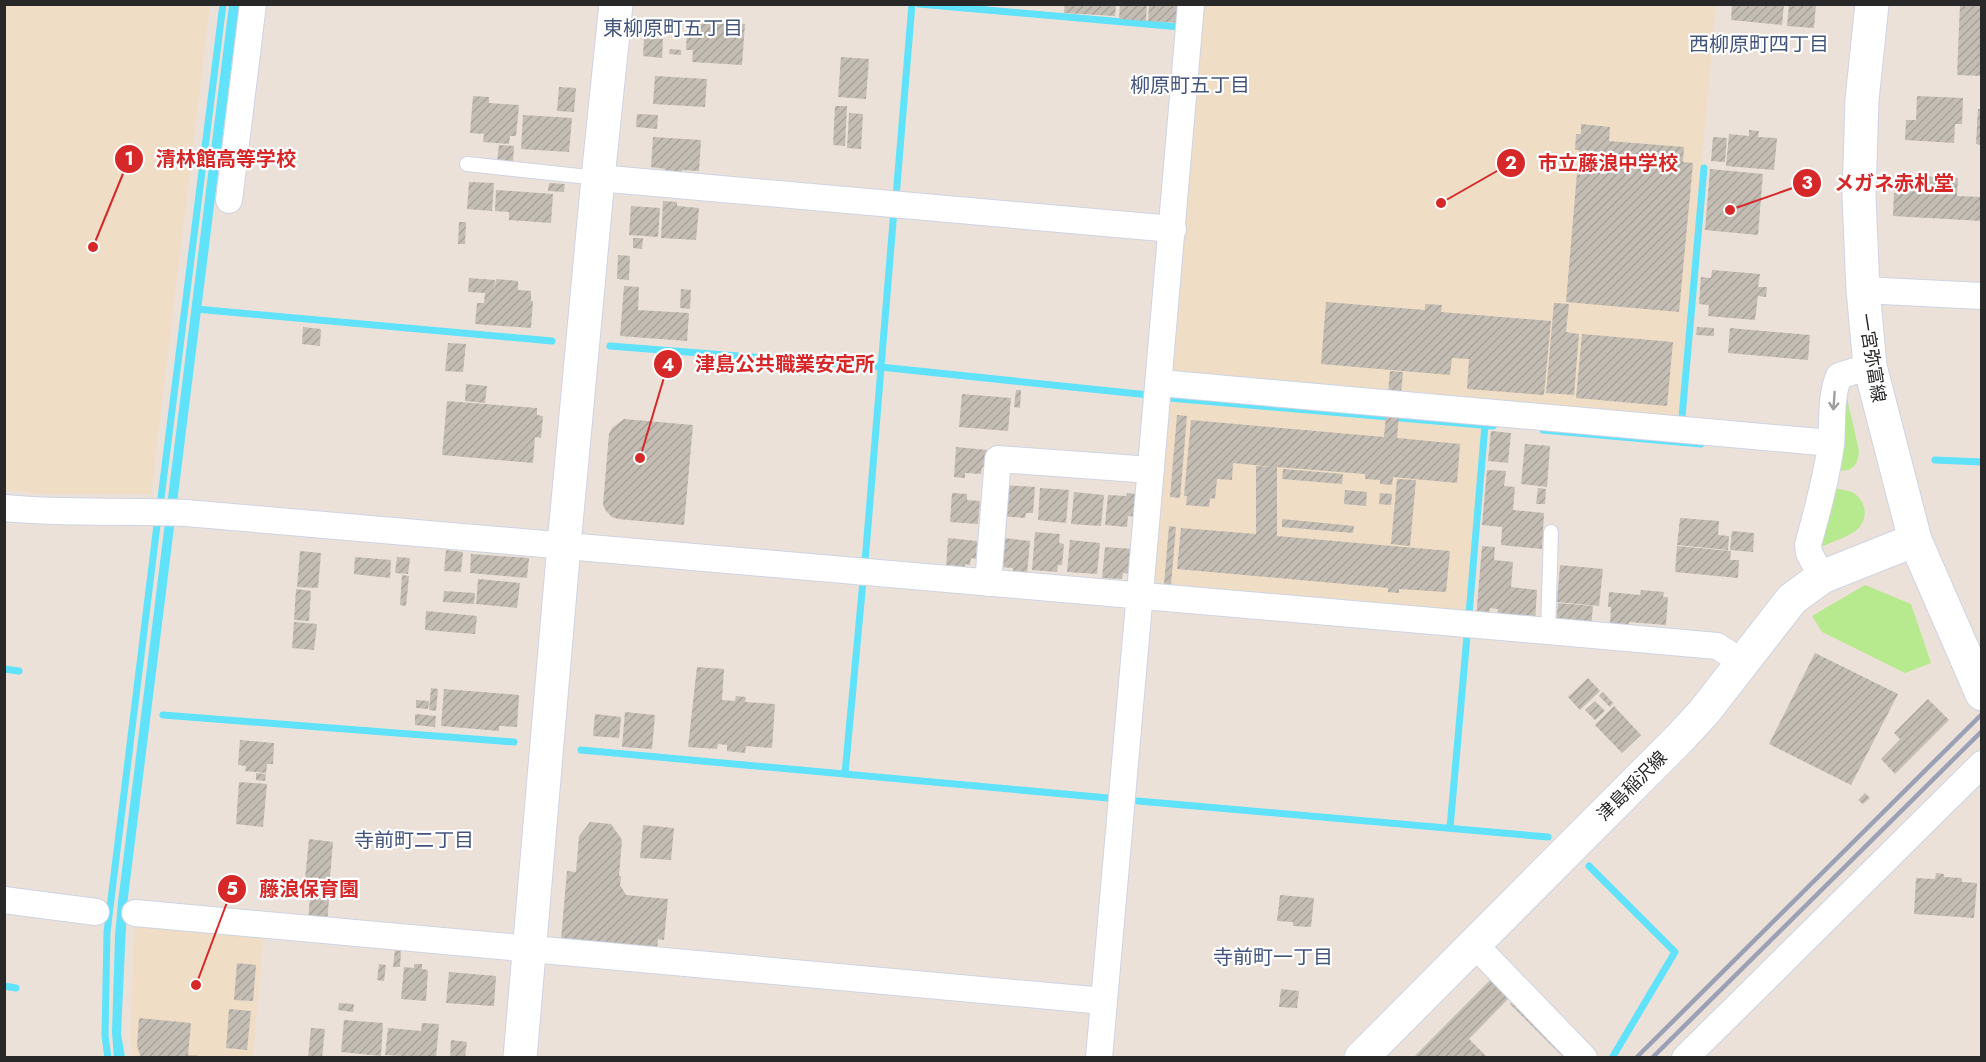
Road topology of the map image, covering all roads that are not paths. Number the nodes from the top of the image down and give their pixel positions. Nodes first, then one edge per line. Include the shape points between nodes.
1 (253, 4) edge
2 (616, 4) edge
3 (1191, 4) edge
4 (1872, 4) edge
5 (467, 164) dead end
6 (598, 178) junction
7 (229, 200) dead end
8 (1173, 229) junction
9 (1863, 290) junction
10 (1982, 296) edge
11 (1870, 366) junction
12 (1160, 382) junction
13 (1831, 443) junction
14 (1151, 470) junction
15 (4, 508) edge
16 (1551, 532) dead end
17 (1915, 540) junction
18 (564, 545) junction
19 (1822, 577) junction
20 (988, 582) junction
21 (1139, 596) junction
22 (1548, 631) junction
23 (1744, 663) junction
24 (1982, 694) edge
25 (1982, 764) edge
26 (4, 900) edge
27 (96, 912) dead end
28 (135, 913) dead end
29 (1475, 945) junction
30 (530, 950) junction
31 (1104, 1001) junction
32 (520, 1058) edge
33 (1099, 1058) edge
34 (1361, 1058) edge
35 (1584, 1058) edge
36 (1686, 1058) edge

1 - 7 street
2 - 6 main road
3 - 8 street
4 - 9 main road, 一宮弥富線 via 1862,100
5 - 6 lane
6 - 8 street
6 - 18 main road
8 - 12 street
9 - 10 street
9 - 11 main road, 一宮弥富線
11 -> 13 street via 1839,376
11 - 17 main road, 一宮弥富線
12 - 13 street
12 - 14 street
13 - 19 street via 1808,545
14 - 20 street via 998,459
14 - 21 street
15 - 18 street via 186,513
16 - 22 lane
17 - 19 main road, 津島稲沢線
17 - 24 main road, 一宮弥富線
18 - 20 street
18 - 30 main road
19 - 23 main road, 津島稲沢線 via 1792,599
20 - 21 street
21 - 22 street
21 - 31 street
22 - 23 street via 1718,646
23 - 29 main road, 津島稲沢線 via 1678,740
25 - 36 street
26 - 27 street
28 - 30 street
29 - 34 main road, 津島稲沢線
29 - 35 street
30 - 31 street
30 - 32 main road
31 - 33 street

